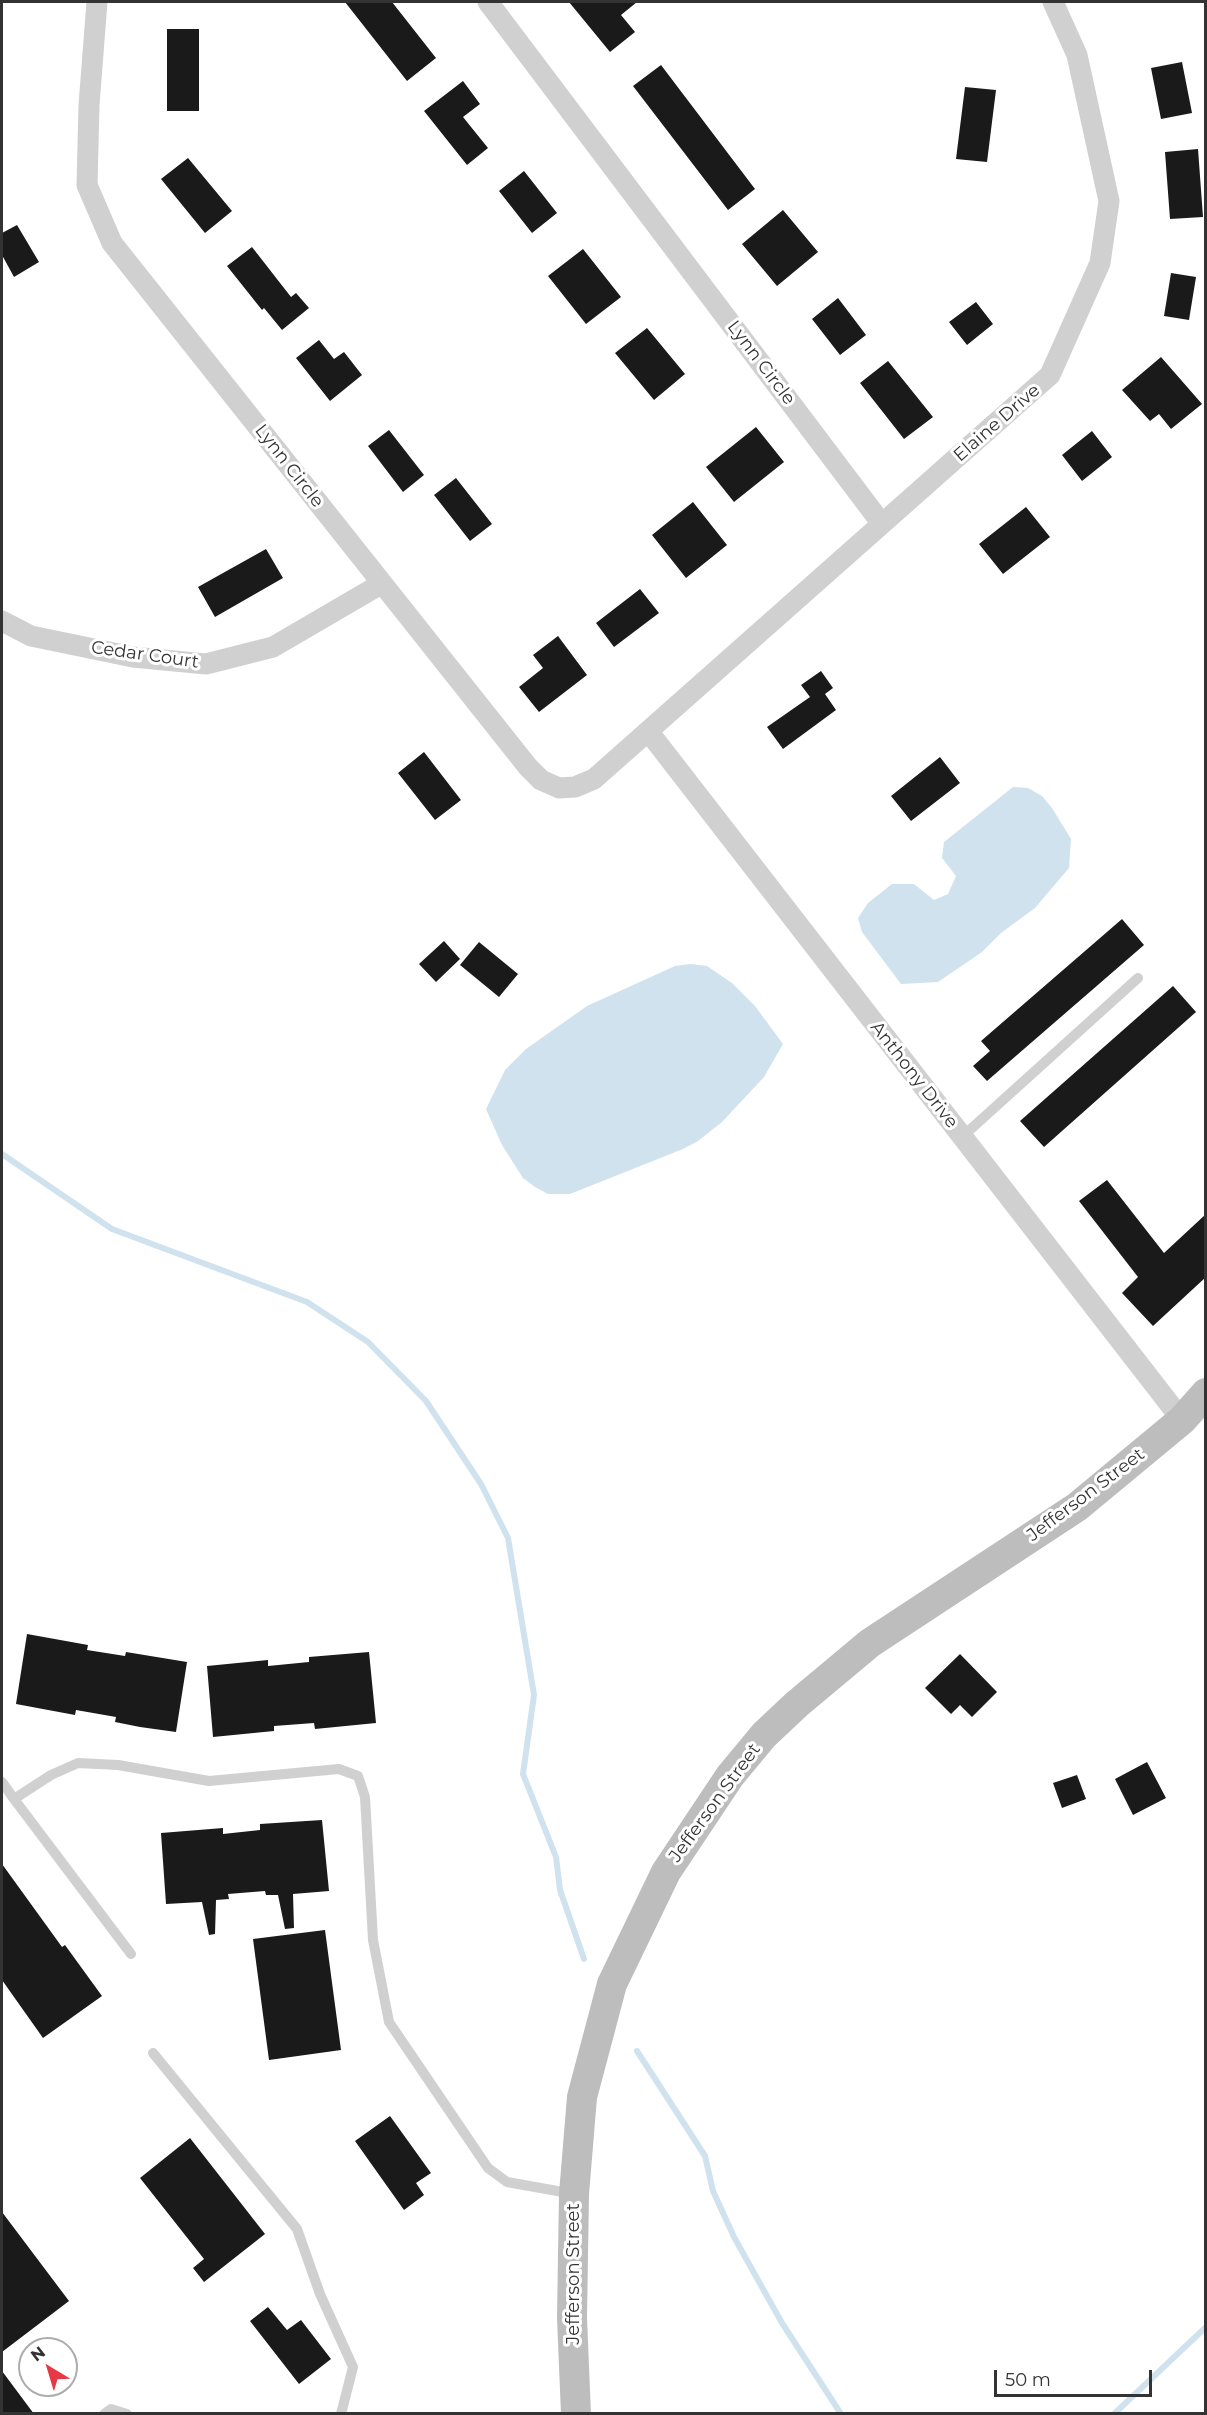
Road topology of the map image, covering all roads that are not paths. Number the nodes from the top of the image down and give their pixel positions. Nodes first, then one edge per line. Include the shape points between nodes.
1 (97, 2) edge
2 (488, 2) edge
3 (1053, 2) edge
4 (882, 524) junction
5 (381, 584) junction
6 (2, 621) edge
7 (648, 730) junction
8 (1138, 978) dead end
9 (962, 1137) junction
10 (1206, 1393) edge
11 (1182, 1420) junction
12 (2, 1782) edge
13 (14, 1799) junction
14 (131, 1954) dead end
15 (153, 2053) dead end
16 (574, 2194) junction
17 (105, 2414) edge
18 (127, 2414) edge
19 (341, 2414) edge
20 (576, 2414) edge

1 - 5 street, Lynn Circle via 88,105 87,185 112,243
2 - 4 street, Lynn Circle
3 - 4 street, Elaine Drive via 1077,55 1109,201 1100,263 1050,375
4 - 7 street, Elaine Drive
5 - 6 street, Cedar Court via 273,647 206,664 133,657 42,639
5 - 7 street, Lynn Circle via 541,780 558,788 575,787 594,779
7 - 9 street, Anthony Drive
8 - 9 lane
9 - 11 street, Anthony Drive
10 - 11 street, Jefferson Street
11 - 16 street, Jefferson Street via 1077,1507 870,1643 764,1735 730,1776 666,1872 612,1984 582,2097
12 - 13 lane
13 - 14 lane
13 - 16 lane via 51,1774 78,1763 118,1765 209,1781 339,1769 358,1776 365,1797 373,1940 389,2022 488,2168 507,2182
15 - 19 lane via 297,2229 320,2294 353,2367
16 - 20 street, Jefferson Street via 572,2318
17 - 18 lane via 111,2409

